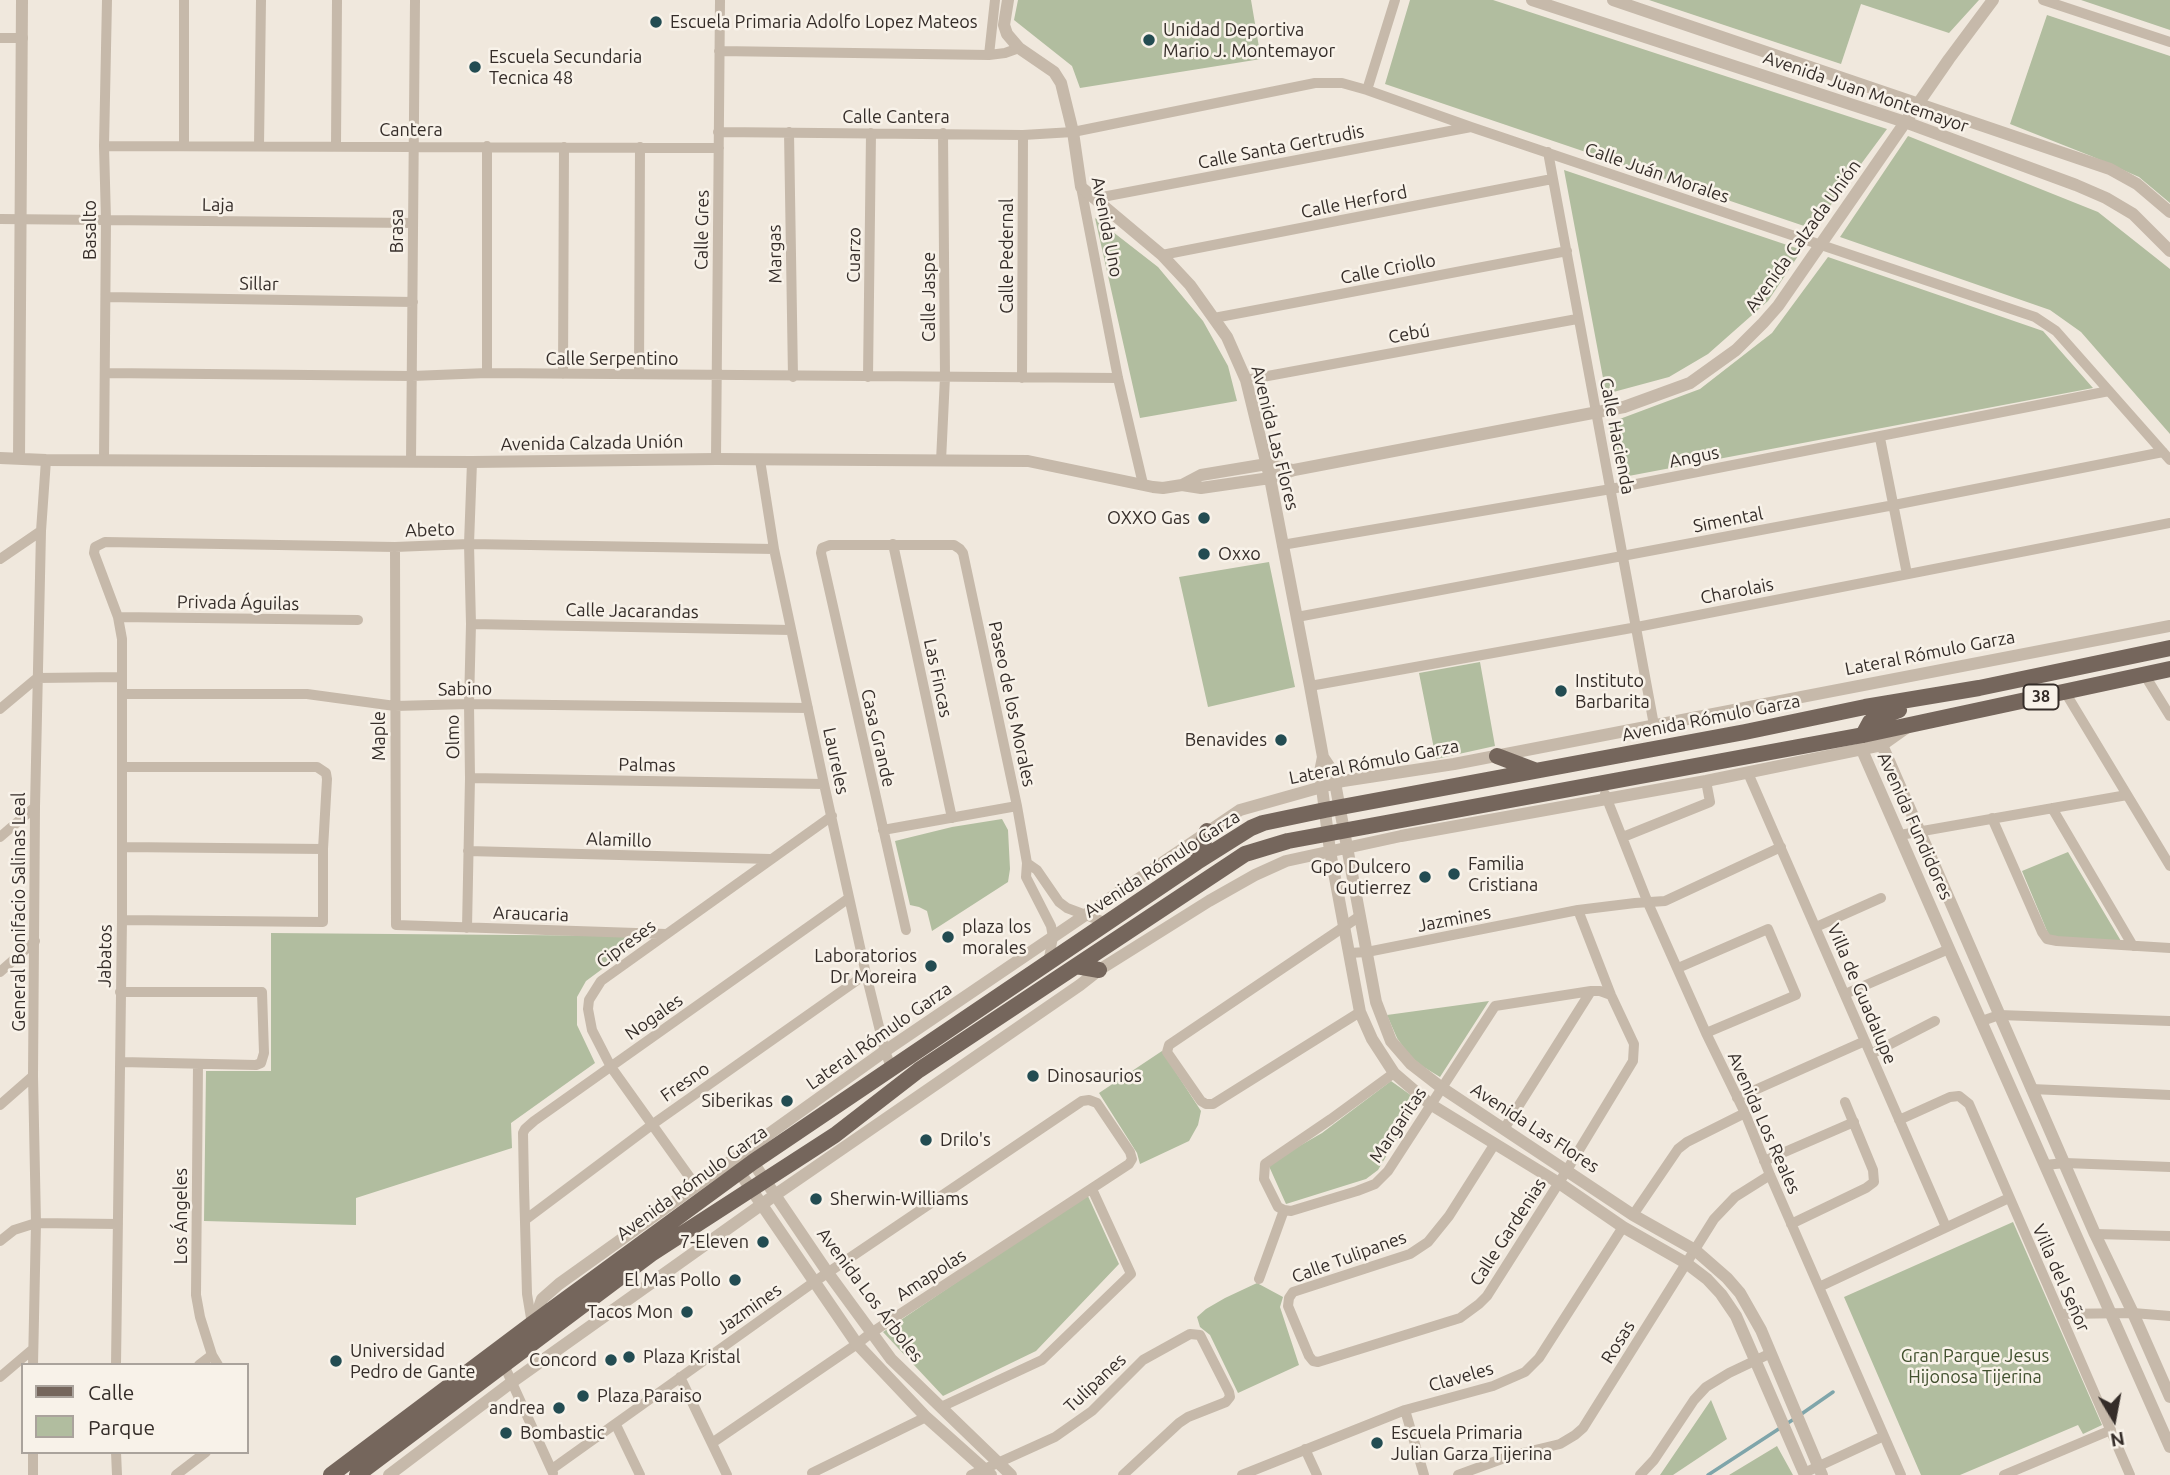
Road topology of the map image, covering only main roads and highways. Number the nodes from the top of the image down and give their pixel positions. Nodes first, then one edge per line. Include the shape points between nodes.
1 (2170, 648) edge
2 (2170, 669) edge
3 (1979, 688) junction
4 (1745, 732) junction
5 (1862, 742) junction
6 (1497, 755) road end
7 (1534, 770) junction
8 (1330, 812) junction
9 (1207, 831) road end
10 (1245, 854) junction
11 (1197, 862) junction
12 (1121, 937) junction
13 (1115, 960) road end
14 (1076, 966) junction
15 (1099, 971) road end
16 (331, 1475) edge
17 (357, 1475) edge

1 - 3 main road, Avenida Rómulo Garza / 38
2 - 5 main road, Avenida Rómulo Garza / 38 via 1913,724
3 - 4 main road, Avenida Rómulo Garza
3 - 5 main road via 1882,715 1870,722
4 - 5 main road via 1830,724 1848,727
4 - 7 main road, Avenida Rómulo Garza
5 - 10 main road, Avenida Rómulo Garza via 1604,791 1345,831 1329,843 1288,841
6 - 7 main road
7 - 8 main road, Avenida Rómulo Garza
8 - 10 main road via 1262,833
8 - 11 main road, Avenida Rómulo Garza via 1263,823
9 - 11 main road
10 - 12 main road, Avenida Rómulo Garza
11 - 16 main road, Avenida Rómulo Garza via 743,1162
12 - 13 main road
12 - 14 main road, Avenida Rómulo Garza
14 - 15 main road
14 - 17 main road, Avenida Rómulo Garza via 919,1070 835,1135 659,1249

